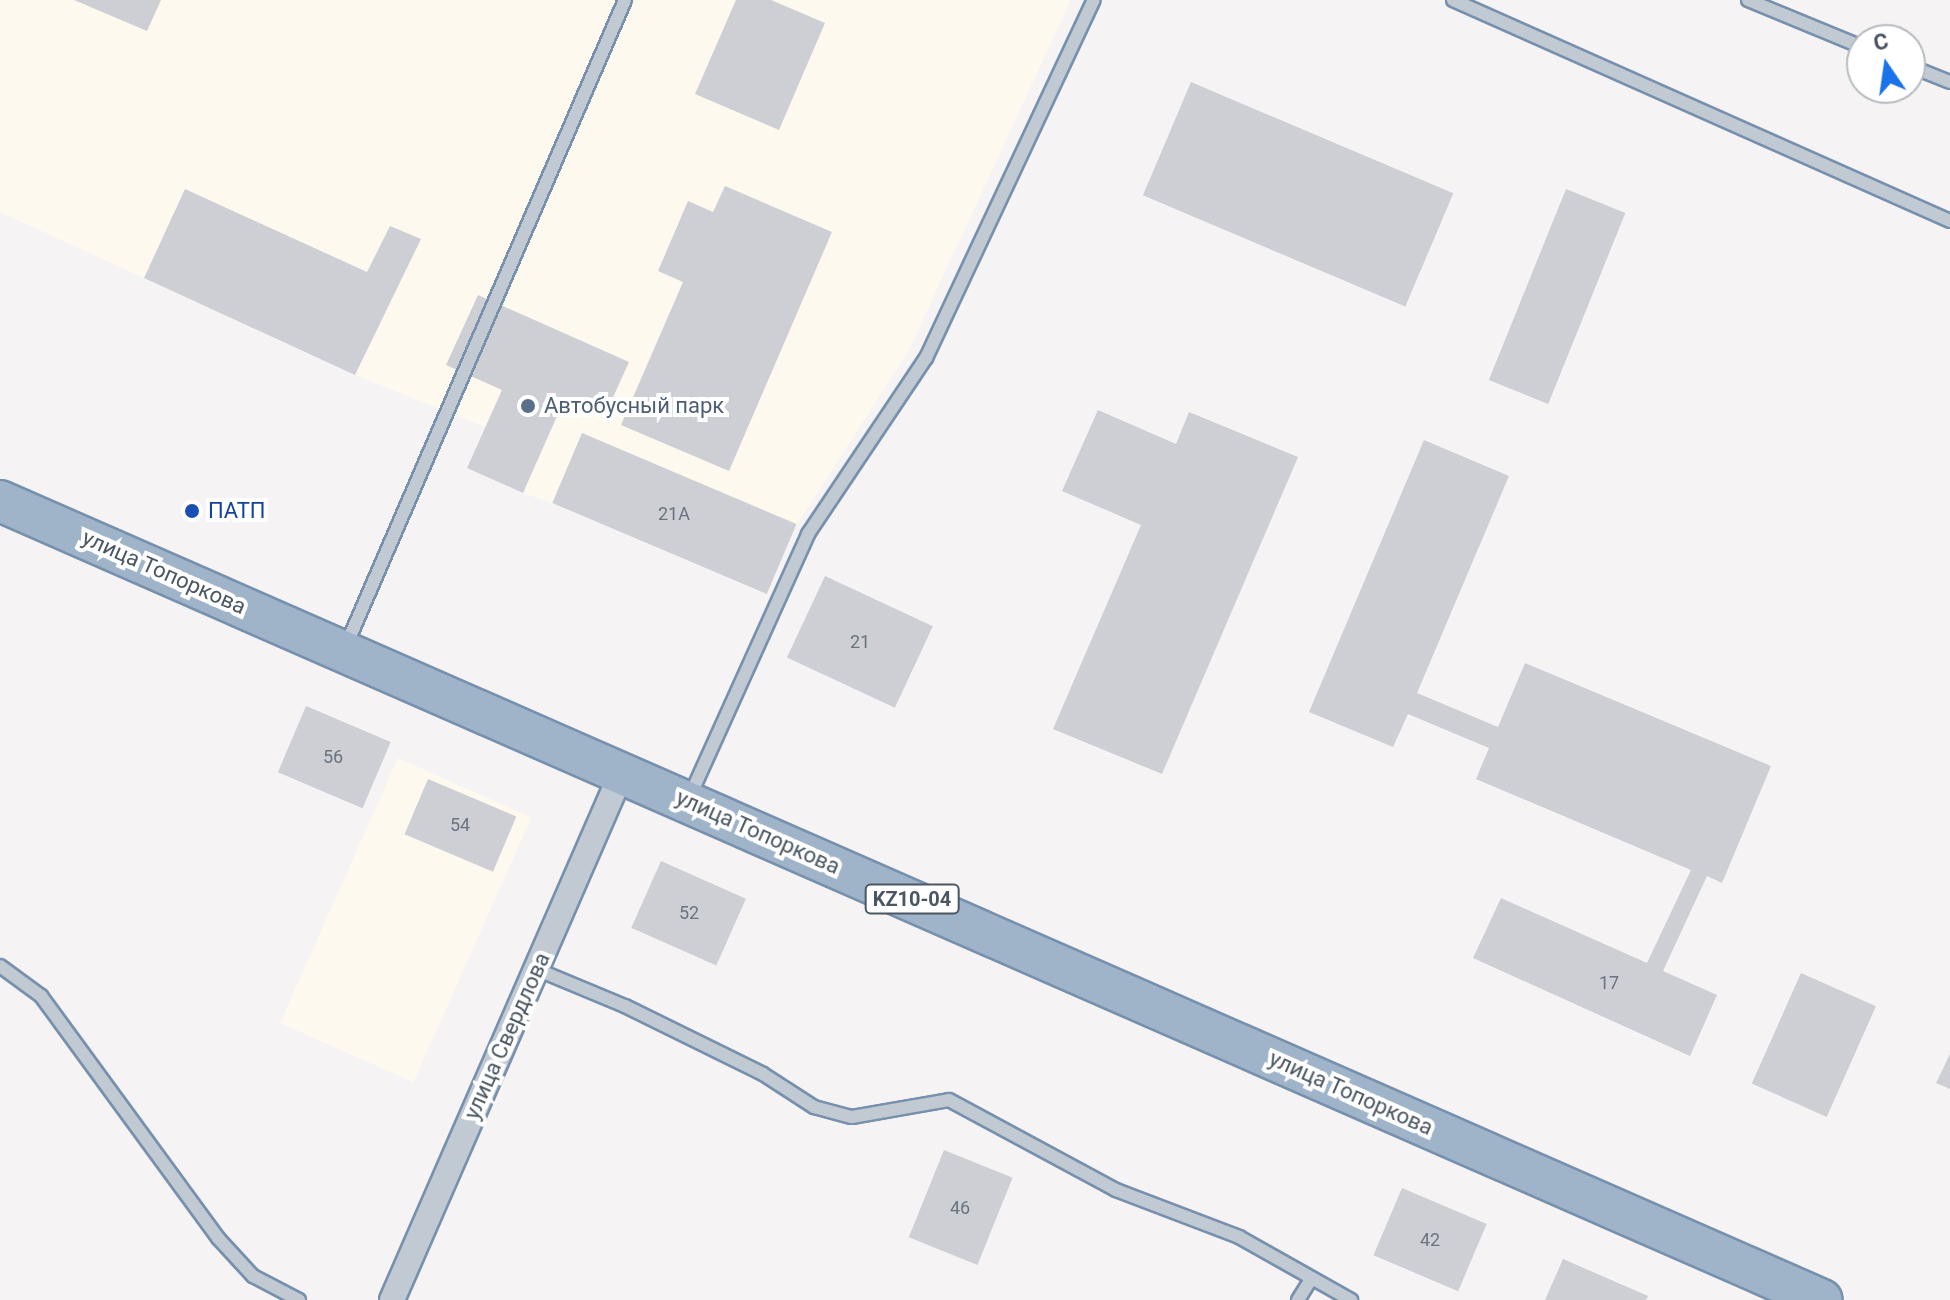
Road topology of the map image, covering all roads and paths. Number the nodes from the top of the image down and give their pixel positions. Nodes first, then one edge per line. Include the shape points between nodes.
1 (625, 0) edge
2 (1094, 0) edge
3 (1453, 0) edge
4 (1748, 0) edge
5 (1846, 40) edge
6 (1926, 72) edge
7 (1950, 82) edge
8 (1950, 221) edge
9 (0, 501) edge
10 (344, 651) junction
11 (622, 772) junction
12 (688, 801) junction
13 (0, 966) edge
14 (536, 969) junction
15 (1310, 1281) junction
16 (299, 1300) edge
17 (392, 1300) edge
18 (1298, 1300) edge
19 (1351, 1300) edge
20 (1822, 1300) edge

1 - 10 lane
2 - 12 lane via 926,358 808,534
3 - 8 lane
4 - 5 lane
6 - 7 lane
9 - 10 highway, улица Топоркова / KZ10-04
10 - 11 highway, улица Топоркова / KZ10-04
11 - 12 highway, улица Топоркова / KZ10-04
11 - 14 street, улица Свердлова
12 - 20 highway, улица Топоркова / KZ10-04
13 - 16 lane via 41,996 218,1238 253,1276
14 - 15 lane via 708,1047 814,1107 852,1117 949,1100 1116,1190 1239,1237
14 - 17 street, улица Свердлова
15 - 18 lane
15 - 19 lane

